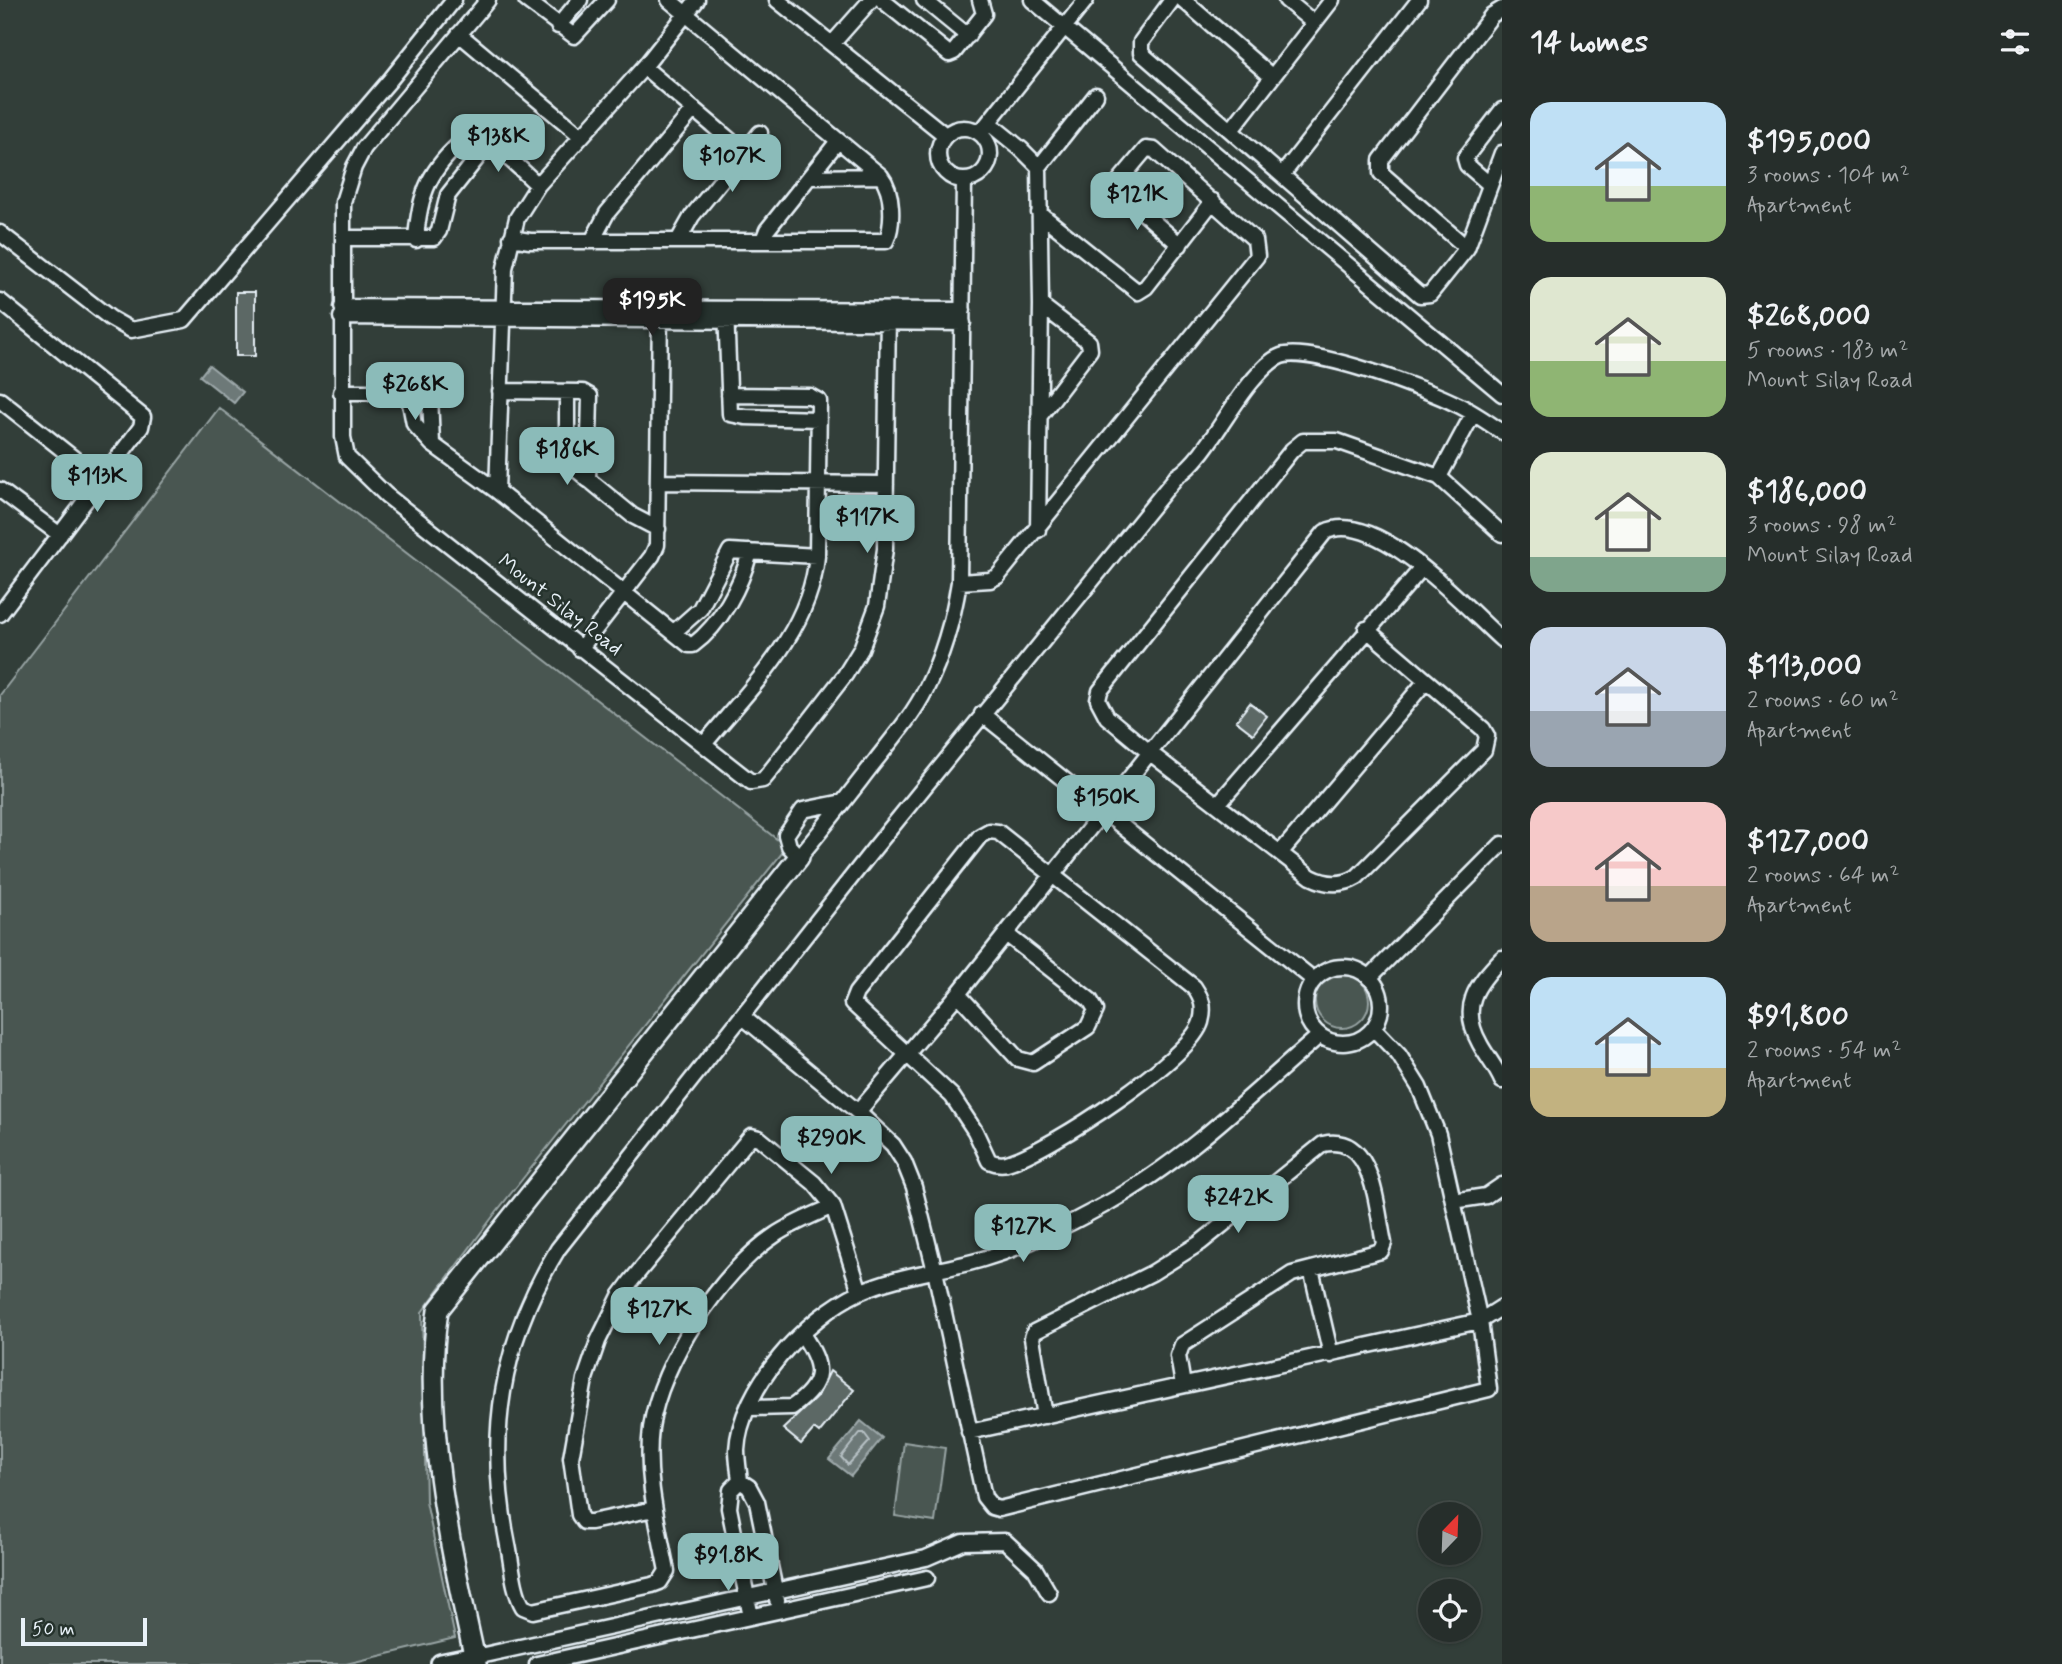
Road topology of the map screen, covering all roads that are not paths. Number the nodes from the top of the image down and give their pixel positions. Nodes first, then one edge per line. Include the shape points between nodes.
1 (454, 0) edge
2 (488, 0) edge
3 (526, 0) edge
4 (580, 0) edge
5 (607, 0) edge
6 (669, 0) edge
7 (697, 0) edge
8 (871, 0) edge
9 (882, 0) edge
10 (924, 0) edge
11 (980, 0) edge
12 (1031, 0) edge
13 (1086, 0) edge
14 (1172, 0) edge
15 (1183, 0) edge
16 (1286, 0) edge
17 (1332, 0) edge
18 (1419, 0) edge
19 (782, 2) edge
20 (1502, 9) edge
21 (685, 13) junction
22 (1314, 23) junction
23 (558, 26) junction
24 (1063, 27) junction
25 (459, 34) junction
26 (968, 36) junction
27 (832, 44) junction
28 (644, 67) junction
29 (1271, 76) junction
30 (1096, 95) dead end
31 (694, 108) junction
32 (1502, 110) edge
33 (984, 128) junction
34 (1231, 129) junction
35 (760, 133) dead end
36 (945, 135) junction
37 (581, 136) junction
38 (838, 141) junction
39 (489, 143) junction
40 (744, 152) junction
41 (1502, 153) edge
42 (1039, 167) junction
43 (1282, 175) junction
44 (881, 176) junction
45 (811, 177) junction
46 (964, 180) junction
47 (1488, 183) junction
48 (538, 185) junction
49 (1213, 201) junction
50 (1039, 213) junction
51 (0, 233) edge
52 (344, 238) junction
53 (511, 238) junction
54 (679, 239) junction
55 (416, 240) junction
56 (762, 240) junction
57 (592, 241) junction
58 (1180, 245) junction
59 (1466, 248) junction
60 (0, 301) edge
61 (1041, 305) junction
62 (341, 312) junction
63 (503, 314) junction
64 (726, 314) junction
65 (660, 315) junction
66 (888, 316) junction
67 (963, 316) junction
68 (500, 391) junction
69 (341, 393) junction
70 (408, 393) junction
71 (567, 393) junction
72 (1502, 394) edge
73 (729, 395) junction
74 (0, 400) edge
75 (1473, 414) junction
76 (1039, 417) junction
77 (819, 419) junction
78 (1502, 432) edge
79 (432, 444) junction
80 (1438, 477) junction
81 (101, 480) junction
82 (589, 480) junction
83 (659, 482) junction
84 (819, 484) junction
85 (886, 484) junction
86 (0, 490) edge
87 (497, 491) junction
88 (658, 529) junction
89 (1038, 530) junction
90 (1502, 534) edge
91 (60, 535) junction
92 (750, 552) junction
93 (817, 556) junction
94 (1422, 568) junction
95 (960, 582) junction
96 (623, 592) junction
97 (2, 607) edge
98 (1366, 629) junction
99 (674, 632) junction
100 (1502, 640) edge
101 (580, 649) junction
102 (1426, 681) junction
103 (982, 714) junction
104 (705, 743) junction
105 (1149, 752) junction
106 (843, 802) junction
107 (1218, 804) junction
108 (1101, 813) junction
109 (1502, 844) edge
110 (1280, 852) junction
111 (799, 857) junction
112 (1052, 873) junction
113 (1006, 934) junction
114 (1502, 958) edge
115 (1369, 978) junction
116 (1314, 980) junction
117 (958, 994) junction
118 (743, 1017) junction
119 (1373, 1028) junction
120 (1320, 1035) junction
121 (909, 1054) junction
122 (1500, 1072) edge
123 (858, 1112) junction
124 (1502, 1185) edge
125 (1454, 1201) junction
126 (833, 1206) junction
127 (1311, 1269) junction
128 (935, 1271) junction
129 (860, 1292) junction
130 (1502, 1307) edge
131 (1480, 1321) junction
132 (802, 1334) junction
133 (1331, 1355) junction
134 (1183, 1385) junction
135 (750, 1408) junction
136 (1045, 1416) junction
137 (969, 1433) junction
138 (740, 1481) junction
139 (654, 1509) junction
140 (927, 1578) dead end
141 (775, 1591) junction
142 (1048, 1592) dead end
143 (747, 1597) junction
144 (779, 1611) junction
145 (751, 1617) junction
146 (476, 1661) edge
147 (441, 1664) edge
148 (537, 1664) edge

1 - 51 street via 184,320 131,330
2 - 25 street
3 - 23 street
4 - 23 street
5 - 23 street via 574,36
6 - 21 street
7 - 21 street
8 - 27 street
9 - 26 street via 949,54
10 - 26 street
11 - 26 street via 984,14
12 - 24 street
13 - 24 street
14 - 34 street via 1139,49
15 - 29 street
16 - 22 street
17 - 22 street
18 - 43 street
19 - 27 street
20 - 59 street via 1492,15 1379,168
21 - 28 street
21 - 38 street
22 - 29 street
24 - 33 street
24 - 72 street
25 - 37 street
25 - 52 street via 359,157 343,202
27 - 36 street
28 - 31 street
28 - 37 street
29 - 34 street
30 - 42 street
31 - 40 street
31 - 57 street via 607,213
32 - 47 street via 1465,158 1467,166
33 - 36 street via 958,128
33 - 42 street via 1021,149
33 - 46 street via 989,162 979,175
34 - 43 street
35 - 40 street
36 - 46 street via 937,151 941,168
37 - 48 street
38 - 44 street
38 - 45 street
39 - 48 street
39 - 55 street via 448,195 437,235
39 - 55 street via 477,136 467,137 429,180 421,194
40 - 54 street
41 - 47 street
42 - 50 street
43 - 59 street via 1420,295 1430,294
44 - 45 street
44 - 56 street via 890,199 886,241
45 - 56 street
46 - 67 street
47 - 59 street
48 - 53 street via 517,218
49 - 58 street
49 - 58 street via 1154,150 1141,152 1116,182 1116,192
49 - 89 street via 1255,240 1257,256
50 - 58 street via 1138,292
50 - 61 street
52 - 55 street
52 - 62 street
53 - 57 street
53 - 63 street
54 - 56 street
54 - 57 street
60 - 81 street via 143,417 141,427
61 - 76 street
61 - 76 street via 1089,342 1090,350
62 - 63 street
62 - 69 street
63 - 65 street
63 - 68 street
64 - 65 street
64 - 66 street
64 - 73 street
65 - 83 street
66 - 67 street
66 - 85 street
67 - 95 street
68 - 71 street
68 - 87 street
69 - 70 street
69 - 101 street, Mount Silay Road via 347,457 386,495
70 - 79 street via 414,424
70 - 79 street via 425,392 432,398
71 - 82 street via 566,462
71 - 82 street via 583,392 592,400
73 - 77 street via 729,411 735,416
73 - 77 street via 810,396 819,401
74 - 81 street
75 - 78 street
75 - 80 street
75 - 103 street via 1456,403 1380,375 1311,355 1292,354 1271,362 1237,399 1188,470 1177,476
76 - 89 street
77 - 84 street
79 - 87 street
80 - 90 street
80 - 105 street via 1337,441 1303,441 1292,450 1100,691 1098,700 1107,717
81 - 91 street
82 - 88 street via 633,516
83 - 84 street
83 - 88 street
84 - 85 street
84 - 93 street
85 - 104 street, Mount Silay Road via 881,587 861,649 845,675 763,780 751,782
86 - 91 street
87 - 96 street
88 - 96 street via 652,556
89 - 95 street via 998,576
91 - 97 street
92 - 93 street
92 - 99 street via 726,555 700,609
92 - 99 street via 740,584 698,642 689,645
93 - 104 street via 800,621
94 - 98 street
94 - 100 street
94 - 105 street via 1369,534 1347,527 1325,532
95 - 106 street via 953,621 926,690
96 - 99 street
96 - 101 street
98 - 102 street
98 - 107 street
101 - 104 street, Mount Silay Road
102 - 110 street
102 - 110 street via 1483,729 1487,736 1483,750 1348,883 1320,881
103 - 108 street
103 - 118 street
105 - 107 street
105 - 108 street
106 - 111 street
106 - 111 street via 803,810 786,835
107 - 110 street
108 - 112 street
108 - 116 street
109 - 115 street
111 - 146 street via 438,1310 434,1391 442,1498
112 - 113 street
112 - 121 street via 998,832 980,836 856,993 854,1008
112 - 121 street via 1194,987 1204,1003 1193,1037 1111,1106 1008,1163 989,1161 952,1096
113 - 117 street
113 - 117 street via 1090,1000 1096,1010 1088,1027 1026,1064
114 - 122 street via 1474,993 1470,1023
115 - 116 street via 1354,969 1337,967
115 - 119 street via 1381,1003
116 - 120 street via 1305,1009
117 - 121 street
118 - 123 street
118 - 139 street via 558,1249 525,1311 500,1398 500,1505 523,1607 533,1611 660,1582 667,1572
119 - 120 street via 1352,1042 1335,1042
119 - 125 street via 1399,1055 1424,1098
120 - 128 street via 1171,1162 1112,1201 1024,1245
121 - 123 street
123 - 128 street via 904,1162
124 - 125 street via 1486,1196
125 - 131 street
126 - 129 street
126 - 139 street via 776,1234 752,1253 678,1347 660,1390 651,1429
126 - 139 street via 814,1183 751,1136 620,1296 584,1379 571,1458 573,1488 584,1522
127 - 133 street
127 - 134 street via 1277,1281 1182,1345 1178,1356
127 - 136 street via 1383,1248 1368,1170 1354,1147 1345,1143 1323,1144 1200,1243 1034,1332
128 - 129 street
128 - 137 street
129 - 132 street
130 - 131 street
131 - 133 street
131 - 137 street via 1489,1385 1485,1392 999,1509 984,1497
132 - 135 street via 765,1376
132 - 135 street via 817,1355 816,1385 792,1407
133 - 134 street
134 - 136 street
135 - 138 street via 737,1449
136 - 137 street
138 - 141 street via 757,1502
138 - 143 street via 731,1490 729,1508
140 - 144 street
141 - 142 street via 926,1558 963,1542 1005,1541 1035,1569
141 - 143 street
141 - 144 street
143 - 145 street
143 - 146 street
144 - 145 street
145 - 148 street
146 - 147 street

